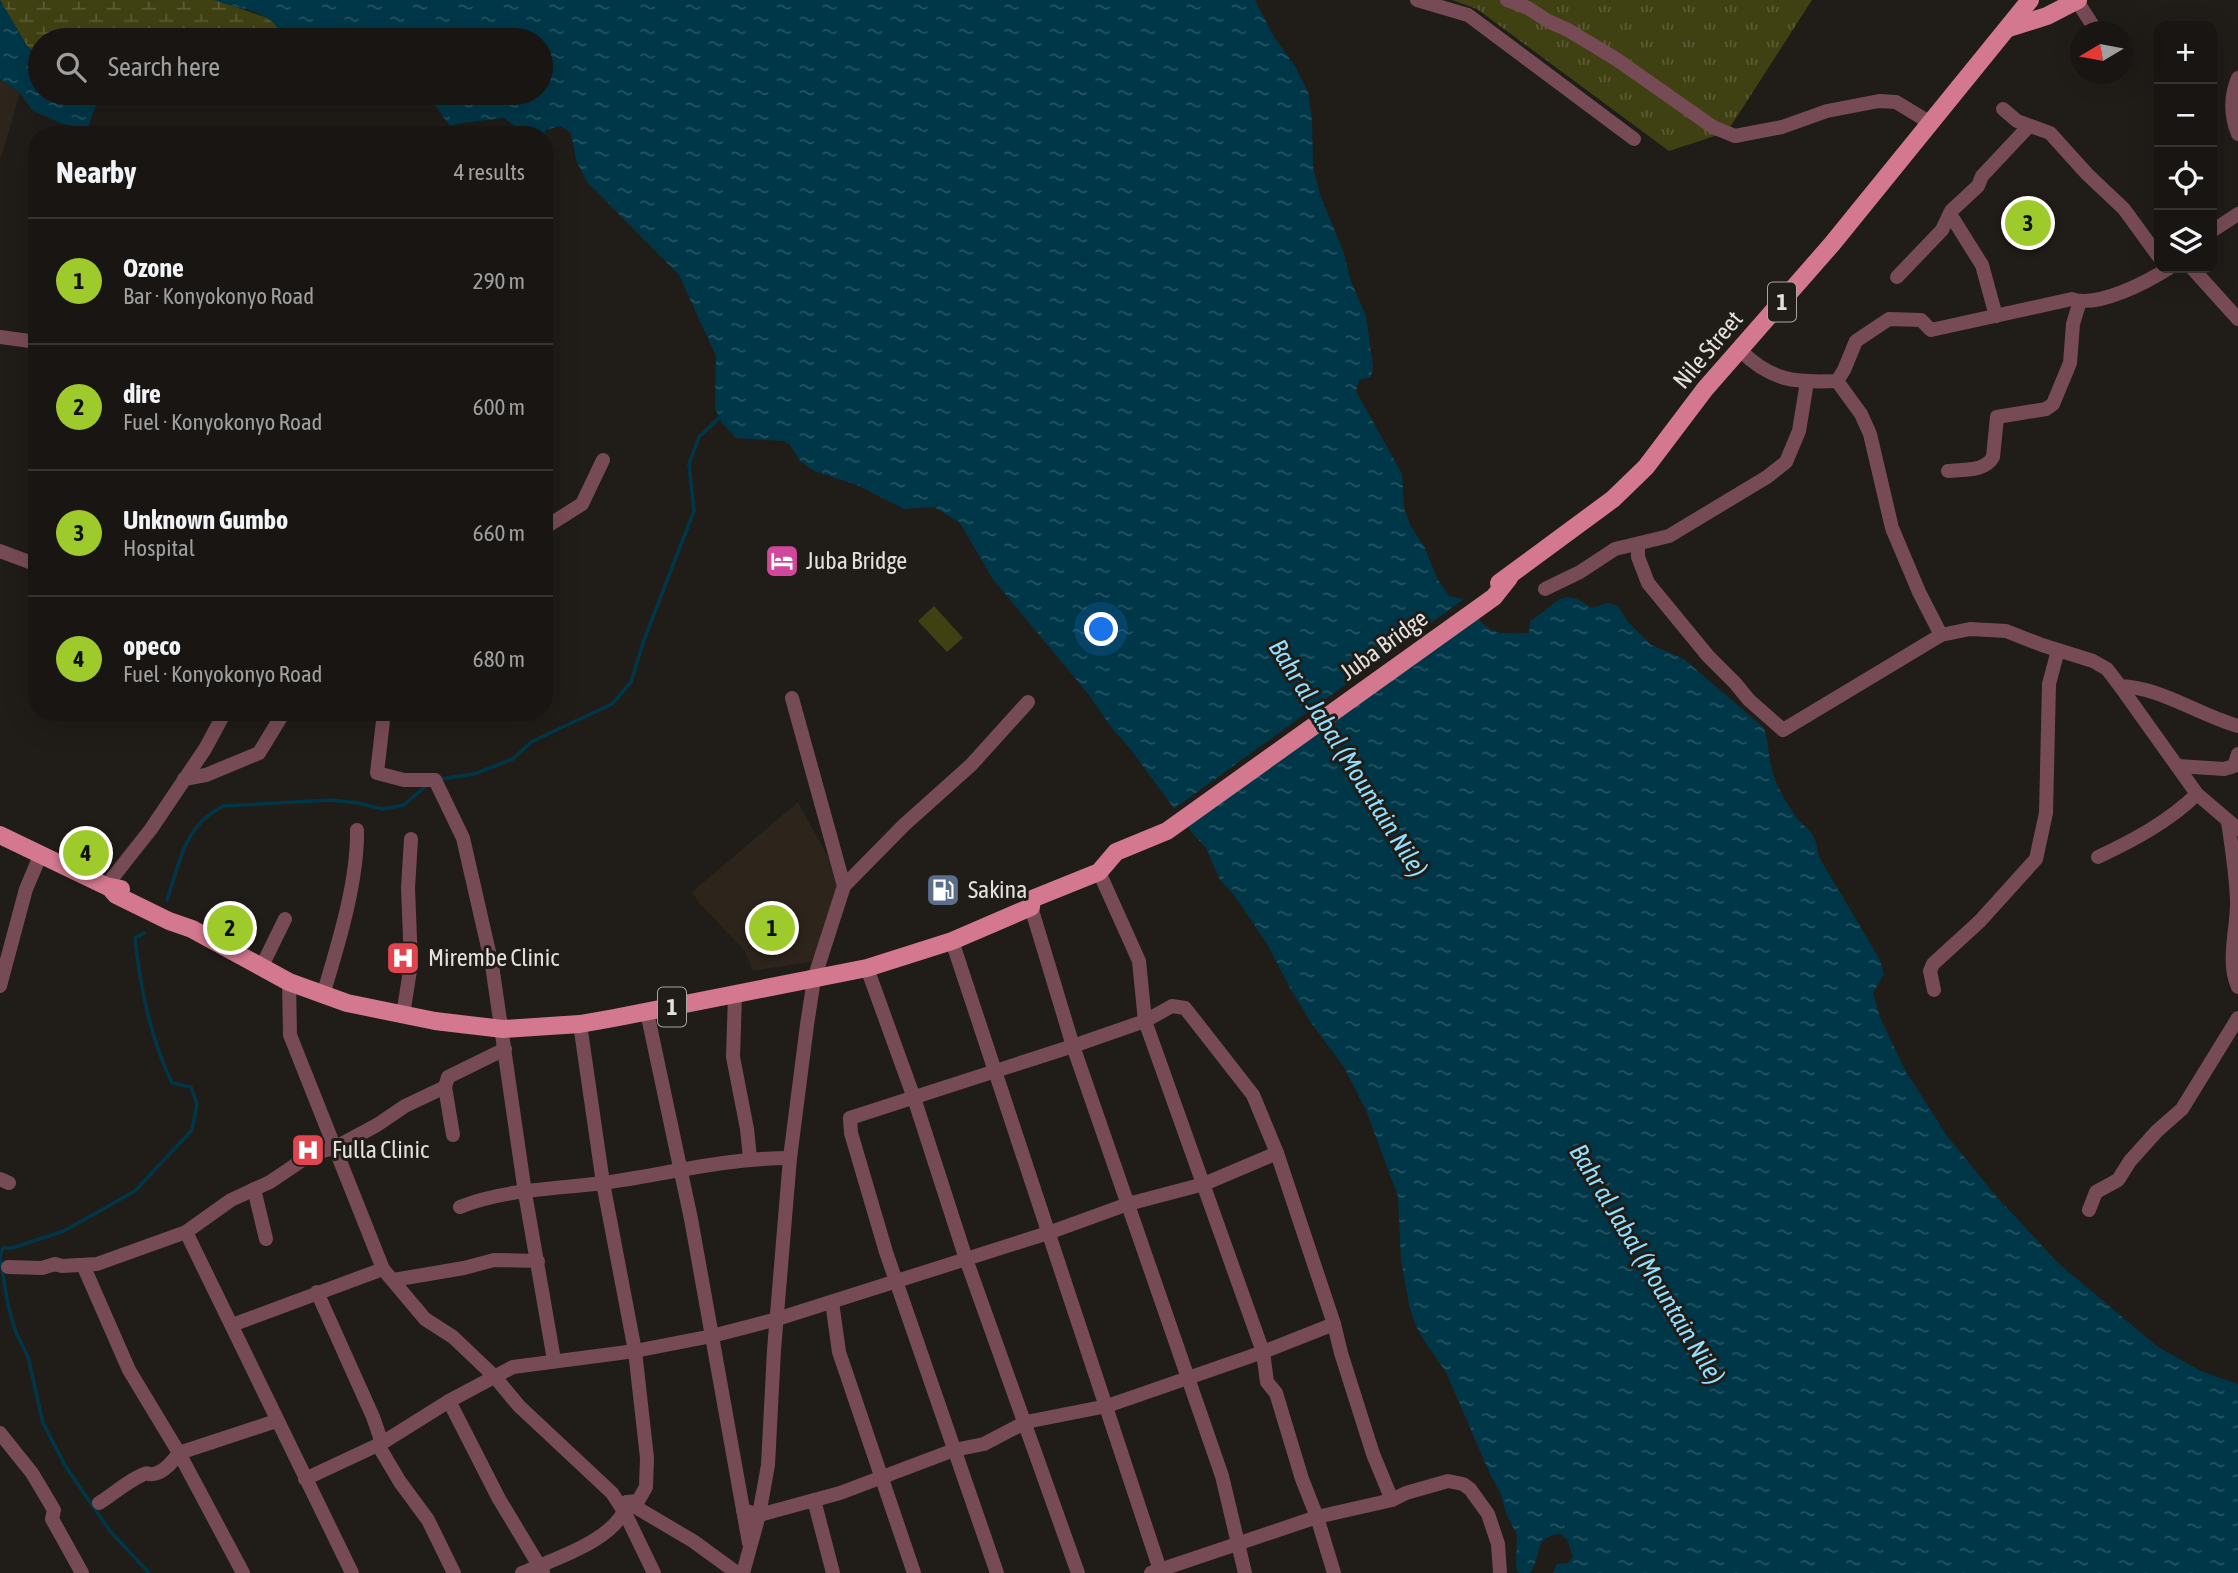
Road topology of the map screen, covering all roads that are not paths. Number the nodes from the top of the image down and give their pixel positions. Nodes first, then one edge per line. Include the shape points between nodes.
1 (1417, 0) edge
2 (1507, 0) edge
3 (2030, 0) edge
4 (2078, 1) edge
5 (2090, 21) edge
6 (2009, 28) junction
7 (2238, 78) edge
8 (2003, 109) dead end
9 (1929, 122) junction
10 (2029, 126) junction
11 (2238, 134) edge
12 (1634, 139) dead end
13 (1950, 214) junction
14 (2238, 214) edge
15 (2217, 228) edge
16 (2154, 250) edge
17 (2158, 273) edge
18 (2197, 273) edge
19 (1896, 277) dead end
20 (2080, 301) junction
21 (1996, 316) junction
22 (2238, 319) edge
23 (0, 337) edge
24 (28, 341) edge
25 (1740, 350) junction
26 (1837, 381) junction
27 (1807, 382) junction
28 (603, 460) dead end
29 (1948, 471) dead end
30 (553, 522) edge
31 (1638, 544) junction
32 (0, 551) edge
33 (28, 562) edge
34 (1545, 589) dead end
35 (1491, 593) joint
36 (1941, 635) junction
37 (2058, 650) junction
38 (2120, 686) junction
39 (792, 698) dead end
40 (1028, 702) dead end
41 (220, 721) edge
42 (279, 721) edge
43 (383, 721) edge
44 (2238, 726) edge
45 (2238, 754) edge
46 (2178, 766) junction
47 (184, 779) junction
48 (2197, 794) junction
49 (2233, 826) edge
50 (357, 830) dead end
51 (0, 835) edge
52 (411, 839) dead end
53 (40, 856) junction
54 (2098, 857) dead end
55 (1099, 872) junction
56 (844, 886) junction
57 (116, 891) junction
58 (1031, 906) junction
59 (285, 919) dead end
60 (952, 941) junction
61 (261, 968) junction
62 (867, 968) junction
63 (814, 979) junction
64 (289, 982) junction
65 (0, 986) edge
66 (2238, 987) edge
67 (1934, 990) dead end
68 (323, 995) junction
69 (736, 995) junction
70 (647, 1012) junction
71 (403, 1015) junction
72 (2238, 1018) edge
73 (1145, 1021) junction
74 (580, 1024) junction
75 (503, 1029) junction
76 (1073, 1046) junction
77 (505, 1049) junction
78 (994, 1072) junction
79 (445, 1087) junction
80 (914, 1098) junction
81 (453, 1135) dead end
82 (336, 1147) junction
83 (1277, 1153) junction
84 (750, 1158) junction
85 (790, 1158) junction
86 (682, 1170) junction
87 (603, 1183) junction
88 (1203, 1184) junction
89 (254, 1189) junction
90 (525, 1193) junction
91 (1128, 1204) junction
92 (460, 1207) dead end
93 (2089, 1210) dead end
94 (186, 1232) junction
95 (1048, 1233) junction
96 (266, 1239) dead end
97 (966, 1259) junction
98 (538, 1261) junction
99 (83, 1265) junction
100 (8, 1267) dead end
101 (388, 1275) junction
102 (896, 1281) junction
103 (317, 1292) junction
104 (832, 1302) junction
105 (777, 1319) junction
106 (1334, 1324) junction
107 (232, 1325) junction
108 (712, 1336) junction
109 (635, 1351) junction
110 (1263, 1352) junction
111 (554, 1360) junction
112 (494, 1376) junction
113 (1189, 1377) junction
114 (449, 1401) junction
115 (1107, 1406) junction
116 (276, 1421) junction
117 (1026, 1422) junction
118 (0, 1433) edge
119 (380, 1444) junction
120 (954, 1450) junction
121 (179, 1453) junction
122 (881, 1478) junction
123 (305, 1479) junction
124 (814, 1500) junction
125 (1392, 1500) junction
126 (99, 1503) dead end
127 (626, 1507) junction
128 (743, 1510) junction
129 (760, 1515) junction
130 (1317, 1517) junction
131 (1238, 1544) junction
132 (750, 1546) junction
133 (542, 1569) edge
134 (1156, 1571) edge
135 (82, 1573) edge
136 (243, 1573) edge
137 (352, 1573) edge
138 (454, 1573) edge
139 (523, 1573) edge
140 (654, 1573) edge
141 (737, 1573) edge
142 (743, 1573) edge
143 (833, 1573) edge
144 (914, 1573) edge
145 (996, 1573) edge
146 (1078, 1573) edge
147 (1245, 1573) edge
148 (1334, 1573) edge
149 (1500, 1573) edge

1 - 12 street via 1468,15
2 - 9 street via 1568,30 1713,127 1735,136 1879,101 1896,102
3 - 6 main road, Nile Street / 1
4 - 5 street
4 - 6 main road
6 - 9 main road, Nile Street / 1
7 - 11 street via 2231,94
8 - 10 street
9 - 25 main road, Nile Street / 1
10 - 13 street
10 - 16 street via 2050,132 2124,209
13 - 19 street via 1942,230
13 - 21 street via 1982,265
14 - 15 street
17 - 20 street via 2124,291
18 - 22 street
20 - 21 street
20 - 29 street via 2070,363 2053,404 1997,417 1991,462
21 - 26 street via 1931,330 1921,320 1889,319 1856,341
23 - 24 street
25 - 27 street via 1783,379
25 - 35 main road, Nile Street / 1 via 1630,483
26 - 27 street
26 - 36 street via 1870,434 1892,528
27 - 31 street via 1799,431 1786,461 1669,536
28 - 30 street via 582,504
31 - 34 street via 1615,549
31 - 36 street via 1648,583 1708,656 1783,730
32 - 33 street
35 - 55 main road, Juba Bridge / 1 via 1164,828 1116,852
36 - 37 street via 1970,629 2000,630
37 - 38 street via 2107,669
37 - 67 street via 2049,684 2046,813 2036,859 1933,964
38 - 44 street via 2140,687
38 - 46 street
39 - 56 street
40 - 56 street via 971,765
41 - 47 street
42 - 47 street via 260,754
43 - 75 street via 377,773 404,780 435,780 463,838
45 - 46 street via 2234,766
46 - 48 street
47 - 57 street via 131,858
48 - 49 street
48 - 54 street via 2159,825
49 - 66 street via 2237,901 2233,957
50 - 68 street via 358,853
51 - 53 main road, 1
52 - 71 street via 411,964
53 - 57 main road, 1
53 - 65 street via 26,889
55 - 58 main road, 1 via 1032,899
55 - 73 street via 1139,961
56 - 63 street
57 - 61 main road, 1
58 - 60 main road, 1
58 - 76 street
59 - 61 street
60 - 62 main road, 1
60 - 78 street
61 - 64 main road, 1
62 - 63 main road, 1
62 - 80 street
63 - 69 main road, 1
63 - 85 street
64 - 68 main road, 1
64 - 82 street via 290,1035
68 - 71 main road, 1
69 - 70 main road, 1
69 - 84 street via 733,1058
70 - 74 main road, 1
70 - 86 street
71 - 75 main road, 1
72 - 93 street via 2182,1109 2157,1131 2118,1180 2096,1192
73 - 76 street
73 - 83 street via 1172,1006 1185,1008 1253,1095
73 - 88 street
74 - 75 main road, 1
74 - 87 street
75 - 77 street
76 - 78 street
76 - 91 street
77 - 79 street via 448,1077
77 - 90 street
78 - 80 street
78 - 95 street
79 - 81 street
79 - 82 street
80 - 97 street
80 - 102 street via 871,1110 849,1122
82 - 89 street via 310,1155
82 - 101 street
83 - 88 street
83 - 106 street
84 - 85 street
84 - 86 street
85 - 105 street
86 - 87 street
86 - 108 street
87 - 90 street
87 - 109 street
88 - 91 street
88 - 110 street
89 - 94 street
89 - 96 street
90 - 92 street
90 - 98 street
91 - 95 street
91 - 113 street
94 - 99 street
94 - 107 street
95 - 97 street
95 - 115 street
97 - 102 street
97 - 117 street
98 - 101 street via 494,1260 464,1268
98 - 111 street
99 - 100 street
99 - 121 street via 130,1370
101 - 103 street
101 - 112 street via 425,1319 453,1336
102 - 104 street
102 - 120 street
103 - 107 street
103 - 119 street via 380,1432
104 - 105 street
104 - 122 street via 839,1352
105 - 108 street
105 - 129 street via 768,1465
106 - 110 street
106 - 125 street
107 - 116 street
108 - 109 street
108 - 128 street
109 - 111 street
109 - 127 street via 646,1487 638,1501
110 - 113 street
110 - 130 street via 1268,1382 1276,1393
111 - 112 street via 513,1367
112 - 114 street
112 - 127 street via 519,1406
113 - 115 street
113 - 131 street via 1222,1476
114 - 119 street
114 - 133 street via 499,1499
115 - 117 street
115 - 134 street
116 - 121 street
116 - 123 street
117 - 120 street via 984,1444
117 - 146 street
118 - 135 street via 54,1510 52,1519
119 - 123 street
119 - 138 street via 428,1520
120 - 122 street
120 - 145 street
121 - 126 street via 160,1472 145,1473
121 - 136 street
122 - 124 street
122 - 144 street
123 - 137 street
124 - 129 street
124 - 143 street
125 - 130 street
125 - 149 street via 1448,1481 1462,1484 1480,1501 1492,1525
127 - 133 street via 616,1525
127 - 140 street
127 - 141 street via 693,1541
128 - 129 street
128 - 132 street
129 - 132 street
130 - 131 street
130 - 148 street
131 - 134 street
131 - 147 street
132 - 142 street
133 - 139 street

